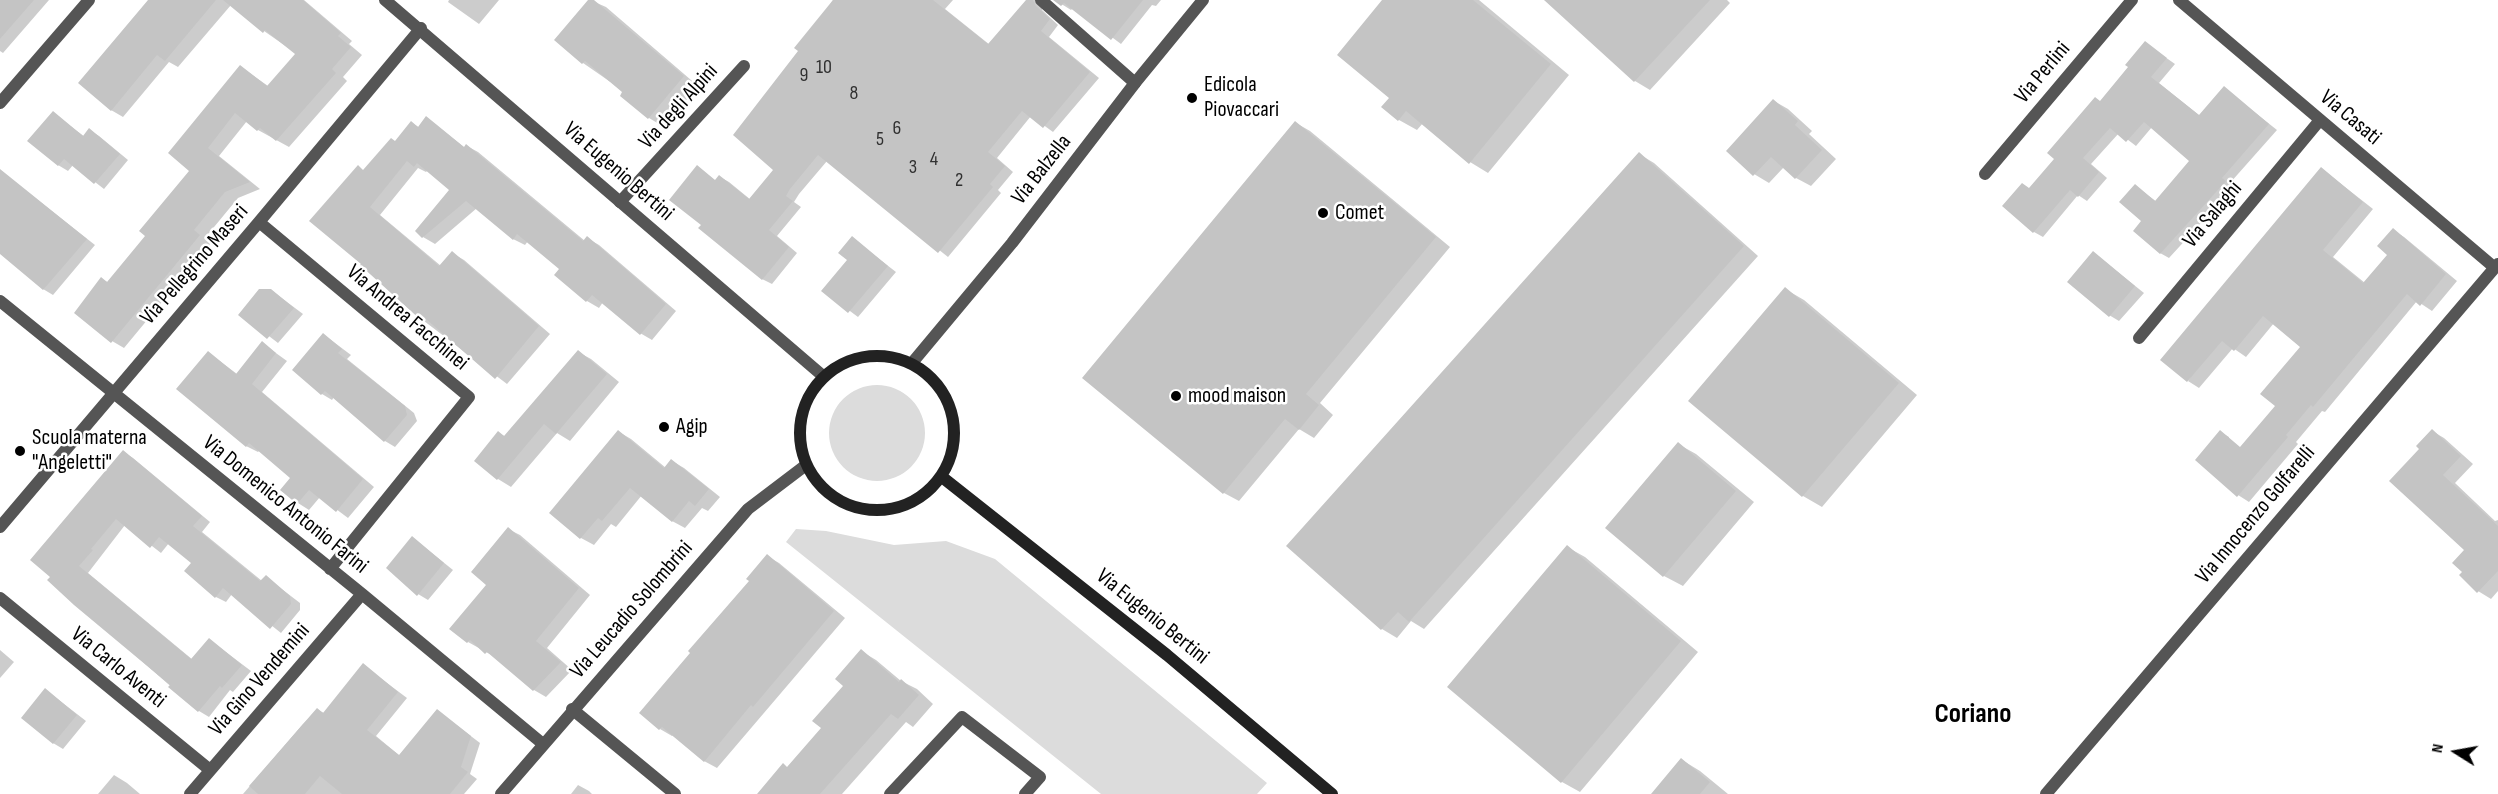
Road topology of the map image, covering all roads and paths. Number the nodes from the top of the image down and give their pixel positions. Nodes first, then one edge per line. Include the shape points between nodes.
1 (89, 0) edge
2 (386, 0) edge
3 (1041, 0) edge
4 (1203, 0) edge
5 (2132, 0) edge
6 (2179, 0) edge
7 (421, 28) junction
8 (744, 66) dead end
9 (1135, 83) junction
10 (0, 103) edge
11 (2320, 120) junction
12 (1985, 174) dead end
13 (620, 202) junction
14 (260, 222) junction
15 (2497, 266) edge
16 (0, 301) edge
17 (2139, 338) dead end
18 (912, 363) junction
19 (824, 376) junction
20 (112, 394) junction
21 (806, 465) junction
22 (942, 477) junction
23 (0, 527) edge
24 (330, 569) junction
25 (362, 594) junction
26 (0, 598) edge
27 (572, 710) junction
28 (543, 744) junction
29 (210, 770) junction
30 (190, 794) edge
31 (501, 794) edge
32 (675, 794) edge
33 (890, 794) edge
34 (1025, 794) edge
35 (1332, 794) edge
36 (2046, 794) edge

1 - 10 street
2 - 7 street, Via Eugenio Bertini
3 - 9 street
4 - 9 street, Via Balzella
5 - 12 street, Via Perlini
6 - 11 street, Via Casati
7 - 13 street, Via Eugenio Bertini
7 - 14 street, Via Pellegrino Maseri
8 - 13 street, Via degli Alpini
9 - 18 street, Via Balzella via 1012,243
11 - 15 street, Via Casati
11 - 17 street, Via Salaghi
13 - 19 street, Via Eugenio Bertini
14 - 20 street, Via Pellegrino Maseri
14 - 24 street, Via Andrea Facchinei via 469,397
15 - 36 street, Via Innocenzo Golfarelli
16 - 20 street, Via Domenico Antonio Farini
18 - 19 main road via 890,356 866,356 843,363
18 - 22 main road via 933,379 948,401 954,426 952,453
19 - 21 main road via 809,395 801,418 799,441
20 - 23 street, Via Pellegrino Maseri
20 - 24 street, Via Domenico Antonio Farini
21 - 22 main road via 821,488 843,503 870,511 897,508 922,496
21 - 27 street, Via Leucadio Solombrini via 748,509
22 - 35 main road, Via Eugenio Bertini via 1167,655
24 - 25 street, Via Domenico Antonio Farini
25 - 28 street, Via Domenico Antonio Farini
25 - 29 street, Via Gino Vendemini
26 - 29 street, Via Carlo Aventi
27 - 28 street, Via Leucadio Solombrini
27 - 32 street
28 - 31 street, Via Leucadio Solombrini
29 - 30 street, Via Gino Vendemini
33 - 34 street via 962,717 1040,777

